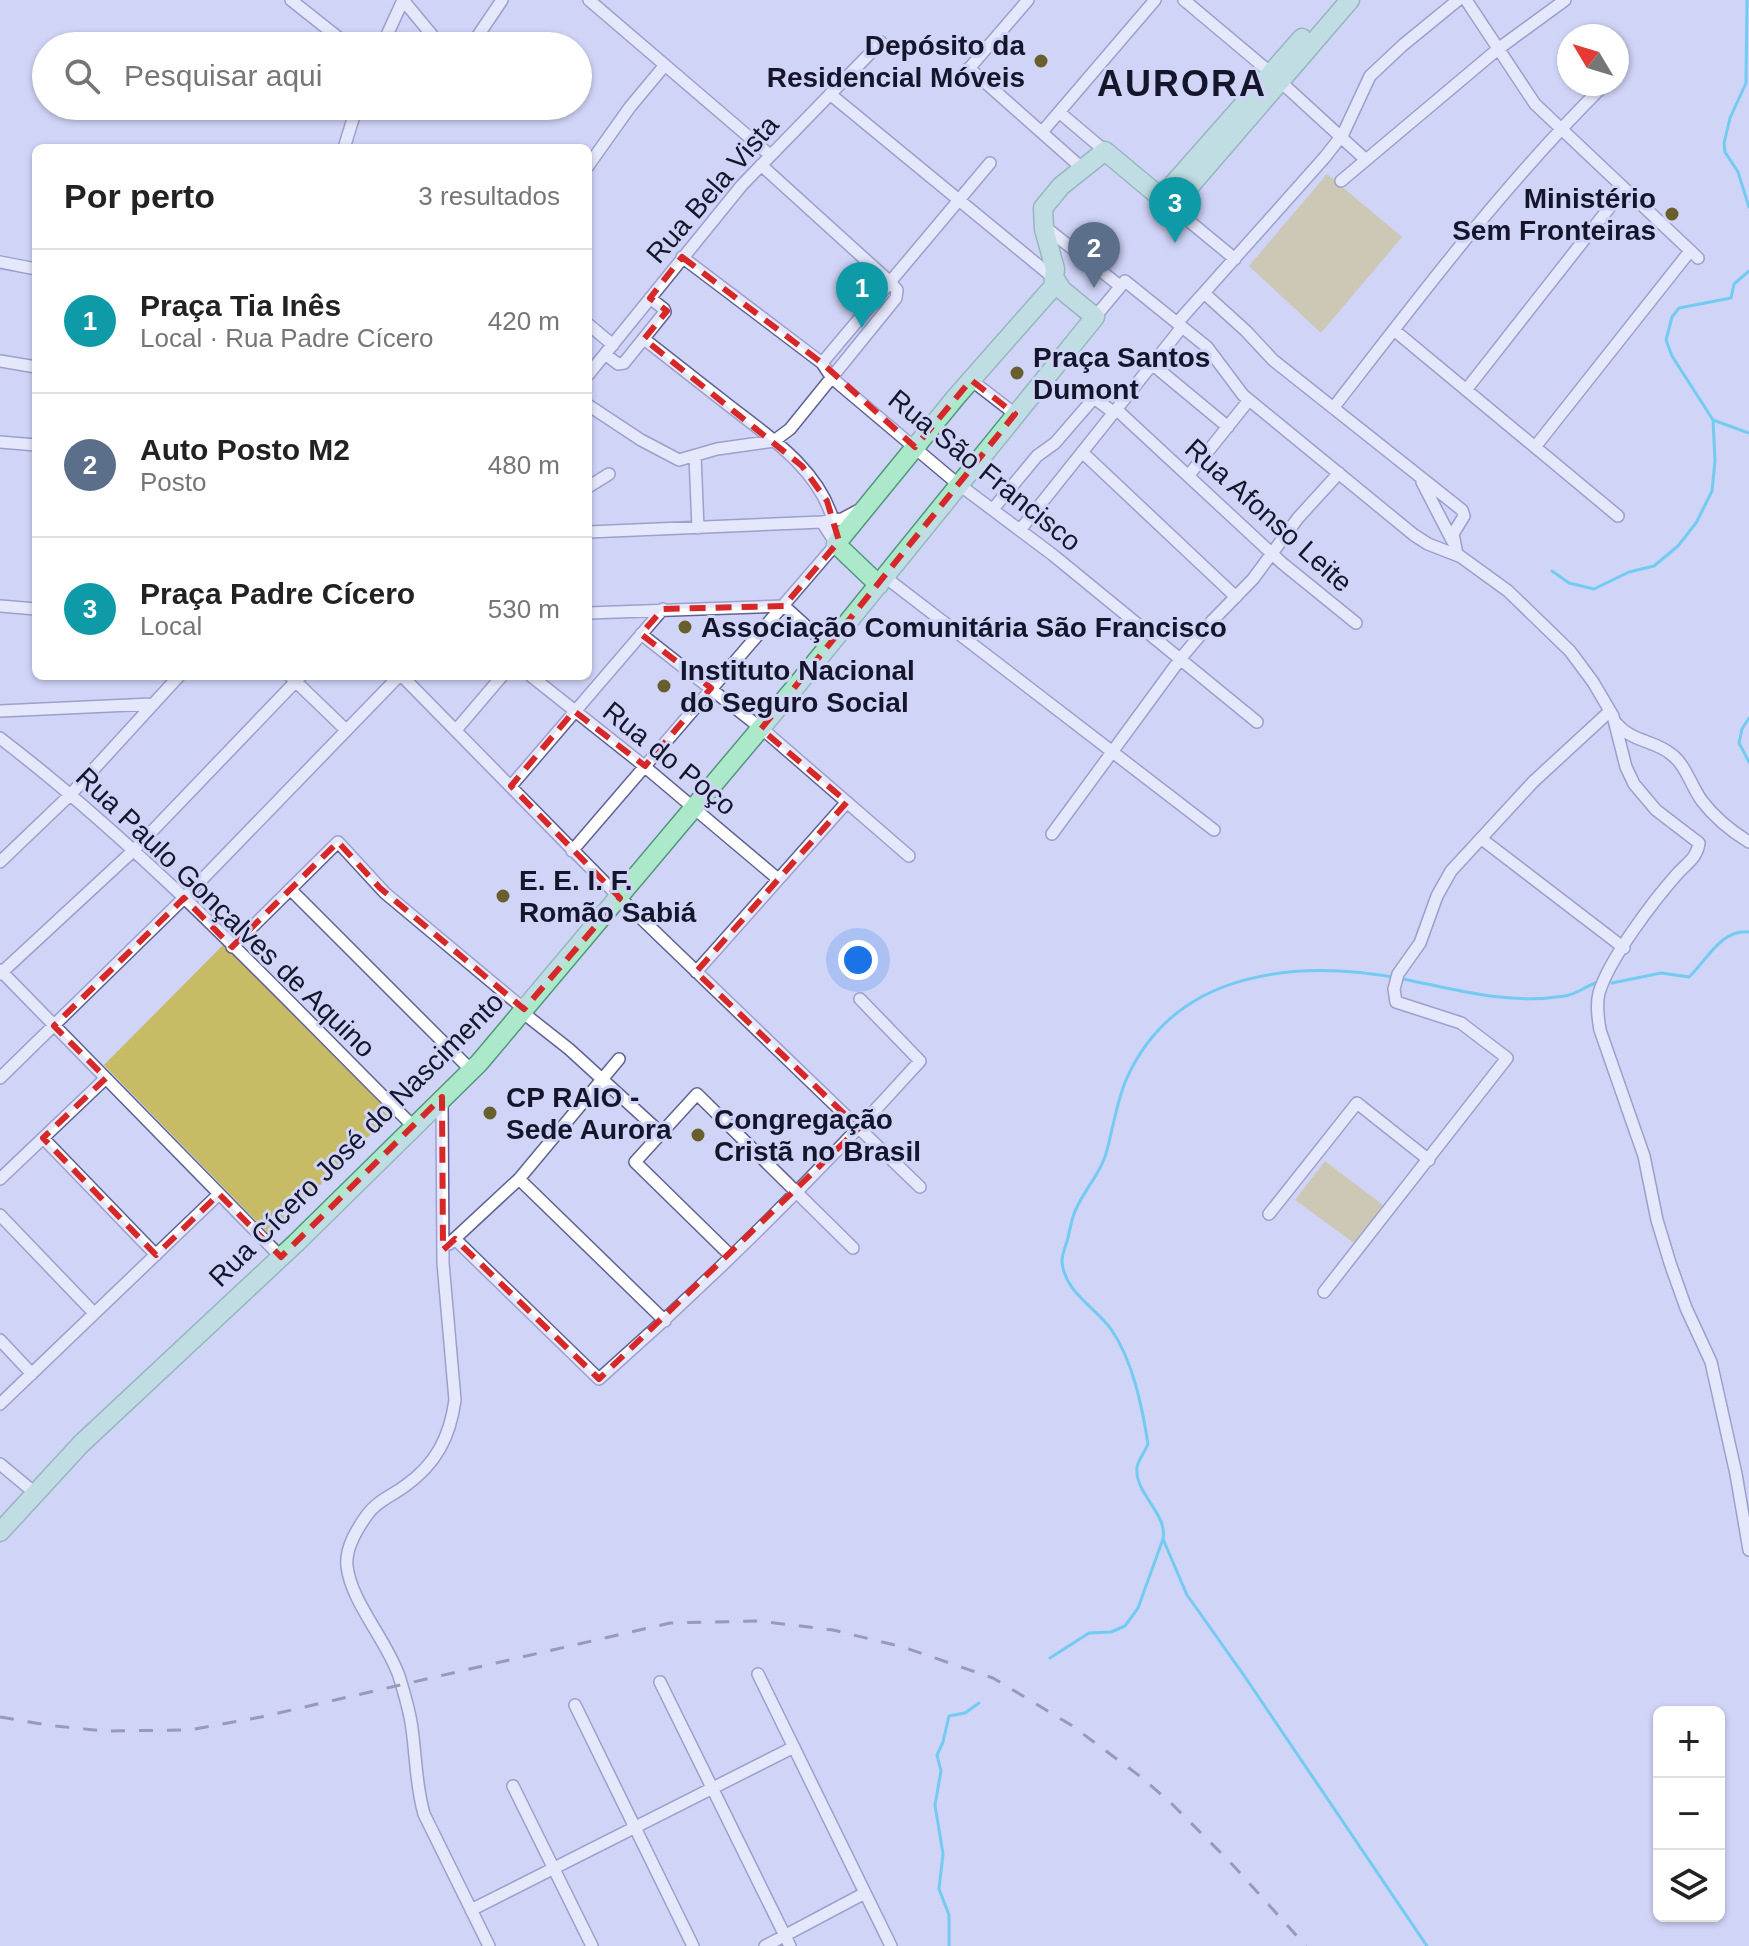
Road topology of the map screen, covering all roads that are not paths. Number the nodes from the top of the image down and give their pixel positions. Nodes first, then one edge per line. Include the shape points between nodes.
1 (291, 0) edge
2 (403, 0) edge
3 (502, 0) edge
4 (589, 0) edge
5 (1028, 0) edge
6 (1155, 0) edge
7 (1184, 0) edge
8 (1335, 0) edge
9 (1350, 0) edge
10 (1458, 0) edge
11 (1466, 0) edge
12 (1565, 0) edge
13 (331, 32) edge
14 (388, 32) edge
15 (429, 32) edge
16 (480, 32) edge
17 (881, 42) dead end
18 (1498, 49) junction
19 (665, 65) junction
20 (969, 68) junction
21 (1276, 77) junction
22 (960, 79) dead end
23 (830, 94) junction
24 (1593, 96) edge
25 (1059, 112) junction
26 (353, 120) edge
27 (1561, 129) junction
28 (1042, 132) junction
29 (1341, 137) junction
30 (345, 144) edge
31 (1105, 151) junction
32 (770, 155) junction
33 (592, 160) edge
34 (1366, 160) junction
35 (990, 163) dead end
36 (761, 165) junction
37 (1083, 169) junction
38 (1341, 181) dead end
39 (1624, 189) junction
40 (961, 200) junction
41 (1167, 203) junction
42 (1044, 226) junction
43 (682, 257) junction
44 (1235, 259) junction
45 (0, 262) edge
46 (32, 268) edge
47 (1055, 279) junction
48 (889, 281) junction
49 (1123, 284) junction
50 (1204, 293) junction
51 (650, 298) junction
52 (1095, 317) junction
53 (1179, 325) junction
54 (592, 329) edge
55 (1394, 330) junction
56 (644, 339) junction
57 (609, 350) junction
58 (0, 361) edge
59 (822, 363) junction
60 (1152, 364) junction
61 (32, 366) edge
62 (592, 370) edge
63 (832, 378) junction
64 (971, 380) junction
65 (1466, 390) junction
66 (1249, 400) junction
67 (1334, 407) junction
68 (592, 408) edge
69 (1114, 411) junction
70 (1015, 414) junction
71 (1228, 427) junction
72 (774, 441) junction
73 (0, 442) edge
74 (32, 445) edge
75 (915, 447) junction
76 (1535, 447) junction
77 (1082, 452) junction
78 (695, 456) junction
79 (1339, 473) junction
80 (609, 474) dead end
81 (1189, 475) junction
82 (1418, 475) junction
83 (886, 484) junction
84 (959, 484) junction
85 (592, 485) edge
86 (993, 509) junction
87 (1618, 516) dead end
88 (827, 521) junction
89 (698, 528) junction
90 (1020, 530) junction
91 (592, 532) edge
92 (836, 544) junction
93 (1273, 552) junction
94 (1458, 553) junction
95 (882, 581) junction
96 (1236, 597) junction
97 (0, 606) edge
98 (784, 606) junction
99 (32, 609) edge
100 (663, 609) junction
101 (592, 613) edge
102 (1356, 623) dead end
103 (641, 634) junction
104 (829, 647) junction
105 (1181, 658) junction
106 (175, 680) edge
107 (294, 680) edge
108 (298, 680) edge
109 (396, 680) edge
110 (404, 680) edge
111 (499, 680) edge
112 (536, 680) edge
113 (711, 688) junction
114 (152, 704) junction
115 (0, 711) edge
116 (574, 711) junction
117 (1613, 716) junction
118 (1257, 722) dead end
119 (761, 729) junction
120 (346, 730) junction
121 (456, 730) junction
122 (2, 744) edge
123 (1112, 751) junction
124 (645, 767) junction
125 (511, 786) junction
126 (71, 794) junction
127 (847, 802) junction
128 (695, 809) junction
129 (1214, 830) dead end
130 (1052, 834) dead end
131 (1483, 840) junction
132 (1749, 842) edge
133 (134, 850) junction
134 (572, 851) junction
135 (909, 856) dead end
136 (0, 862) edge
137 (778, 879) junction
138 (290, 889) junction
139 (184, 898) junction
140 (620, 898) junction
141 (232, 947) junction
142 (1624, 948) junction
143 (1, 972) edge
144 (696, 972) junction
145 (860, 999) dead end
146 (523, 1010) junction
147 (54, 1026) junction
148 (619, 1059) dead end
149 (471, 1070) junction
150 (0, 1078) edge
151 (106, 1078) junction
152 (603, 1080) junction
153 (442, 1099) junction
154 (413, 1126) junction
155 (859, 1128) junction
156 (661, 1133) junction
157 (43, 1138) junction
158 (1429, 1160) junction
159 (0, 1179) edge
160 (519, 1179) junction
161 (920, 1187) dead end
162 (797, 1192) junction
163 (219, 1194) junction
164 (1269, 1214) dead end
165 (0, 1215) edge
166 (455, 1239) junction
167 (853, 1248) dead end
168 (443, 1250) junction
169 (156, 1255) junction
170 (731, 1256) junction
171 (281, 1257) junction
172 (1324, 1292) dead end
173 (94, 1313) junction
174 (665, 1321) junction
175 (0, 1340) edge
176 (32, 1374) junction
177 (0, 1404) edge
178 (0, 1464) edge
179 (35, 1493) junction
180 (0, 1532) edge
181 (1749, 1550) edge
182 (758, 1674) dead end
183 (660, 1682) dead end
184 (575, 1705) dead end
185 (794, 1747) junction
186 (513, 1786) dead end
187 (712, 1788) junction
188 (635, 1827) junction
189 (554, 1868) junction
190 (865, 1893) junction
191 (471, 1910) junction
192 (788, 1941) edge
193 (489, 1946) edge
194 (592, 1946) edge
195 (693, 1946) edge
196 (765, 1946) edge
197 (891, 1946) edge

1 - 13 street
2 - 14 street
2 - 15 street
3 - 16 street
4 - 19 street
5 - 20 street
6 - 25 street
7 - 21 street
8 - 21 main road
9 - 21 main road
10 - 29 street via 1372,73
11 - 18 street
12 - 18 street
17 - 23 street, Rua Bela Vista
18 - 27 street via 1535,104
18 - 34 street
19 - 32 street
19 - 33 street
20 - 22 street
20 - 28 street
21 - 29 street
21 - 41 main road
23 - 32 street, Rua Bela Vista
23 - 40 street
24 - 27 street
25 - 28 street
25 - 31 street
26 - 30 street
27 - 39 street
27 - 55 street
28 - 37 street
29 - 34 street
29 - 44 street
31 - 37 main road
31 - 41 main road
32 - 36 street, Rua Bela Vista
34 - 38 street
35 - 40 street
36 - 43 street, Rua Bela Vista
36 - 48 street
37 - 42 main road via 1045,204
39 - 65 street
39 - 76 street via 1694,254
40 - 47 street
40 - 48 street
41 - 44 street
42 - 47 main road
42 - 49 street
43 - 51 street, Rua Bela Vista
43 - 59 street, Rua São Francisco
44 - 50 street
45 - 46 street
47 - 52 main road
47 - 64 main road
48 - 59 street
48 - 63 street via 896,298
49 - 52 street, Rua Cícero José do Nascimento
49 - 53 street
50 - 53 street
50 - 67 street via 1273,360
51 - 56 street via 665,312
51 - 57 street, Rua Bela Vista
52 - 70 main road, Rua Cícero José do Nascimento
53 - 60 street
53 - 66 street via 1210,350
54 - 57 street
55 - 65 street
55 - 67 street
56 - 57 street via 624,363 618,364
56 - 72 street
57 - 62 street, Rua Bela Vista
58 - 61 street
59 - 63 street, Rua São Francisco
60 - 69 street
60 - 71 street
63 - 72 street
63 - 75 street, Rua São Francisco
64 - 70 street
64 - 75 main road
65 - 76 street
66 - 71 street
66 - 79 street
67 - 82 street
68 - 78 street via 665,455 679,460
69 - 77 street
69 - 81 street, Rua Afonso Leite
69 - 86 street, Rua Afonso Leite via 1094,398
70 - 84 main road, Rua Cícero José do Nascimento
71 - 81 street
72 - 78 street
72 - 88 street via 818,486 827,501
73 - 74 street
75 - 83 main road
75 - 84 street, Rua São Francisco
76 - 87 street
77 - 90 street
77 - 96 street
78 - 89 street
79 - 93 street
79 - 94 street via 1420,539
80 - 85 street
81 - 93 street, Rua Afonso Leite
82 - 94 street
82 - 94 street via 1465,513 1454,531
83 - 88 street via 853,514
83 - 92 main road
84 - 86 street, Rua São Francisco
84 - 95 main road, Rua Cícero José do Nascimento
86 - 90 street, Rua São Francisco
88 - 89 street
88 - 92 street
89 - 91 street
90 - 105 street, Rua São Francisco
92 - 95 main road
92 - 98 street
93 - 96 street
93 - 102 street, Rua Afonso Leite
94 - 117 street via 1553,633
95 - 104 main road, Rua Cícero José do Nascimento
95 - 123 street
96 - 105 street
97 - 99 street
98 - 100 street
98 - 104 street
98 - 113 street
100 - 101 street
100 - 103 street
103 - 113 street
103 - 116 street
104 - 119 main road, Rua Cícero José do Nascimento
105 - 118 street, Rua São Francisco
105 - 123 street
106 - 114 street
107 - 133 street
108 - 120 street
109 - 120 street
110 - 121 street
111 - 121 street
112 - 116 street, Rua do Poço
113 - 119 street
113 - 124 street
114 - 115 street
114 - 126 street
116 - 124 street, Rua do Poço
116 - 125 street
117 - 131 street via 1533,782
117 - 132 street via 1630,736 1677,758 1709,809
117 - 142 street via 1631,781 1661,814 1698,842 1696,854
119 - 127 street
119 - 128 main road, Rua Cícero José do Nascimento
120 - 139 street
121 - 125 street
122 - 126 street, Rua Paulo Gonçalves de Aquino
123 - 129 street
123 - 130 street
124 - 128 street, Rua do Poço
124 - 134 street
125 - 134 street
126 - 133 street, Rua Paulo Gonçalves de Aquino
126 - 136 street
127 - 135 street
127 - 137 street
128 - 137 street, Rua do Poço
128 - 140 main road, Rua Cícero José do Nascimento
131 - 142 street
131 - 158 street via 1451,871 1420,943 1396,979 1396,1002 1461,1023 1507,1058
133 - 139 street, Rua Paulo Gonçalves de Aquino
133 - 143 street
134 - 140 street
137 - 144 street
138 - 141 street
138 - 146 street via 338,842 385,893
138 - 149 street
139 - 141 street, Rua Paulo Gonçalves de Aquino
139 - 147 street
140 - 144 street
140 - 146 main road, Rua Cícero José do Nascimento
141 - 154 street, Rua Paulo Gonçalves de Aquino
142 - 181 street via 1600,992 1600,1030 1644,1156 1673,1271 1711,1362
143 - 147 street
144 - 155 street
145 - 155 street via 920,1061
146 - 149 main road, Rua Cícero José do Nascimento
146 - 152 street
147 - 150 street
147 - 151 street
148 - 152 street
149 - 153 main road, Rua Cícero José do Nascimento
151 - 157 street
151 - 163 street
152 - 156 street
152 - 160 street
153 - 154 main road, Rua Cícero José do Nascimento
153 - 168 street
154 - 171 main road, Rua Cícero José do Nascimento
155 - 161 street
155 - 162 street
156 - 162 street via 697,1094
156 - 170 street via 635,1162
157 - 159 street
157 - 169 street
158 - 164 street via 1357,1103
158 - 172 street
160 - 166 street
160 - 174 street
162 - 167 street
162 - 170 street
163 - 169 street
163 - 171 street
165 - 173 street
166 - 168 street
166 - 174 street via 599,1379
168 - 191 street via 455,1400 449,1433 415,1478 373,1506 356,1533 347,1563 352,1588 389,1652 404,1694 424,1814
169 - 173 street
170 - 174 street
171 - 179 main road, Rua Cícero José do Nascimento
173 - 176 street
175 - 176 street
176 - 177 street
178 - 179 street
179 - 180 main road, Rua Cícero José do Nascimento
182 - 185 street
183 - 187 street
184 - 188 street
185 - 187 street
185 - 190 street
186 - 189 street
187 - 188 street
187 - 192 street
188 - 189 street
188 - 195 street
189 - 191 street
189 - 194 street
190 - 192 street
190 - 197 street
191 - 193 street
192 - 196 street

